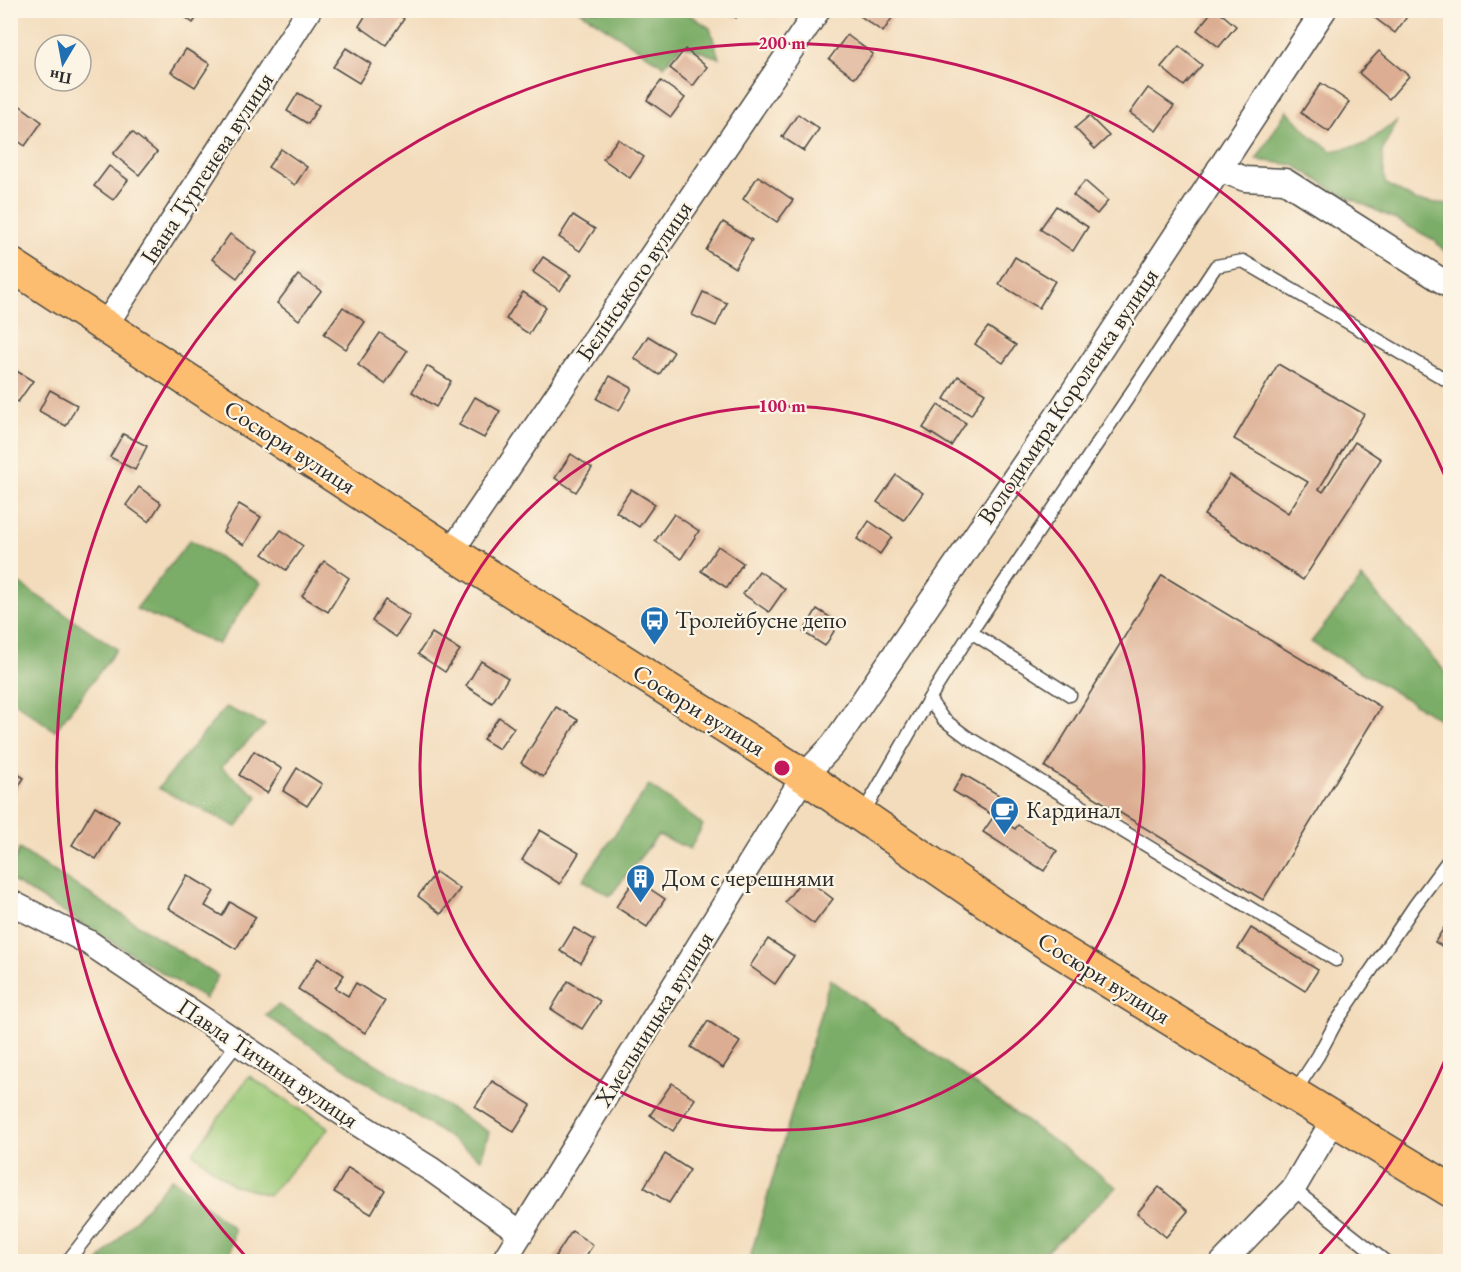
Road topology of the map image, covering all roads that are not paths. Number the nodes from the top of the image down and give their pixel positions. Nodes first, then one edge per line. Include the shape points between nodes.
1 (309, 10) edge
2 (818, 10) edge
3 (1323, 10) edge
4 (1219, 168) junction
5 (10, 264) edge
6 (1450, 286) edge
7 (105, 326) junction
8 (1450, 382) edge
9 (451, 552) junction
10 (971, 632) junction
11 (1070, 695) dead end
12 (929, 699) junction
13 (804, 776) junction
14 (862, 816) junction
15 (1450, 858) edge
16 (10, 902) edge
17 (1336, 960) dead end
18 (237, 1044) junction
19 (1293, 1094) junction
20 (1334, 1119) junction
21 (1293, 1189) junction
22 (1450, 1191) edge
23 (522, 1233) junction
24 (67, 1262) edge
25 (502, 1262) edge
26 (1223, 1262) edge
27 (1386, 1262) edge

1 - 7 street, Івана Тургенєва вулиця
2 - 9 street, Бєлінського вулиця
3 - 4 street, Володимира Короленка вулиця
4 - 6 street via 1245,179 1285,181
4 - 13 street, Володимира Короленка вулиця via 1057,416 833,745
5 - 7 main road, Сосюри вулиця
7 - 9 main road, Сосюри вулиця
8 - 10 lane via 1243,261 1216,266
9 - 13 main road, Сосюри вулиця
10 - 11 lane
10 - 12 lane
12 - 14 lane
12 - 17 lane via 943,719 967,737
13 - 14 main road, Сосюри вулиця
13 - 23 street, Хмельницька вулиця
14 - 19 main road, Сосюри вулиця via 1047,944
15 - 19 lane via 1414,905
16 - 18 street, Павла Тичини вулиця via 88,942
18 - 23 street, Павла Тичини вулиця
18 - 24 lane
19 - 20 main road, Сосюри вулиця
20 - 21 street
20 - 22 main road, Сосюри вулиця
21 - 26 street
21 - 27 lane
23 - 25 street, Хмельницька вулиця

